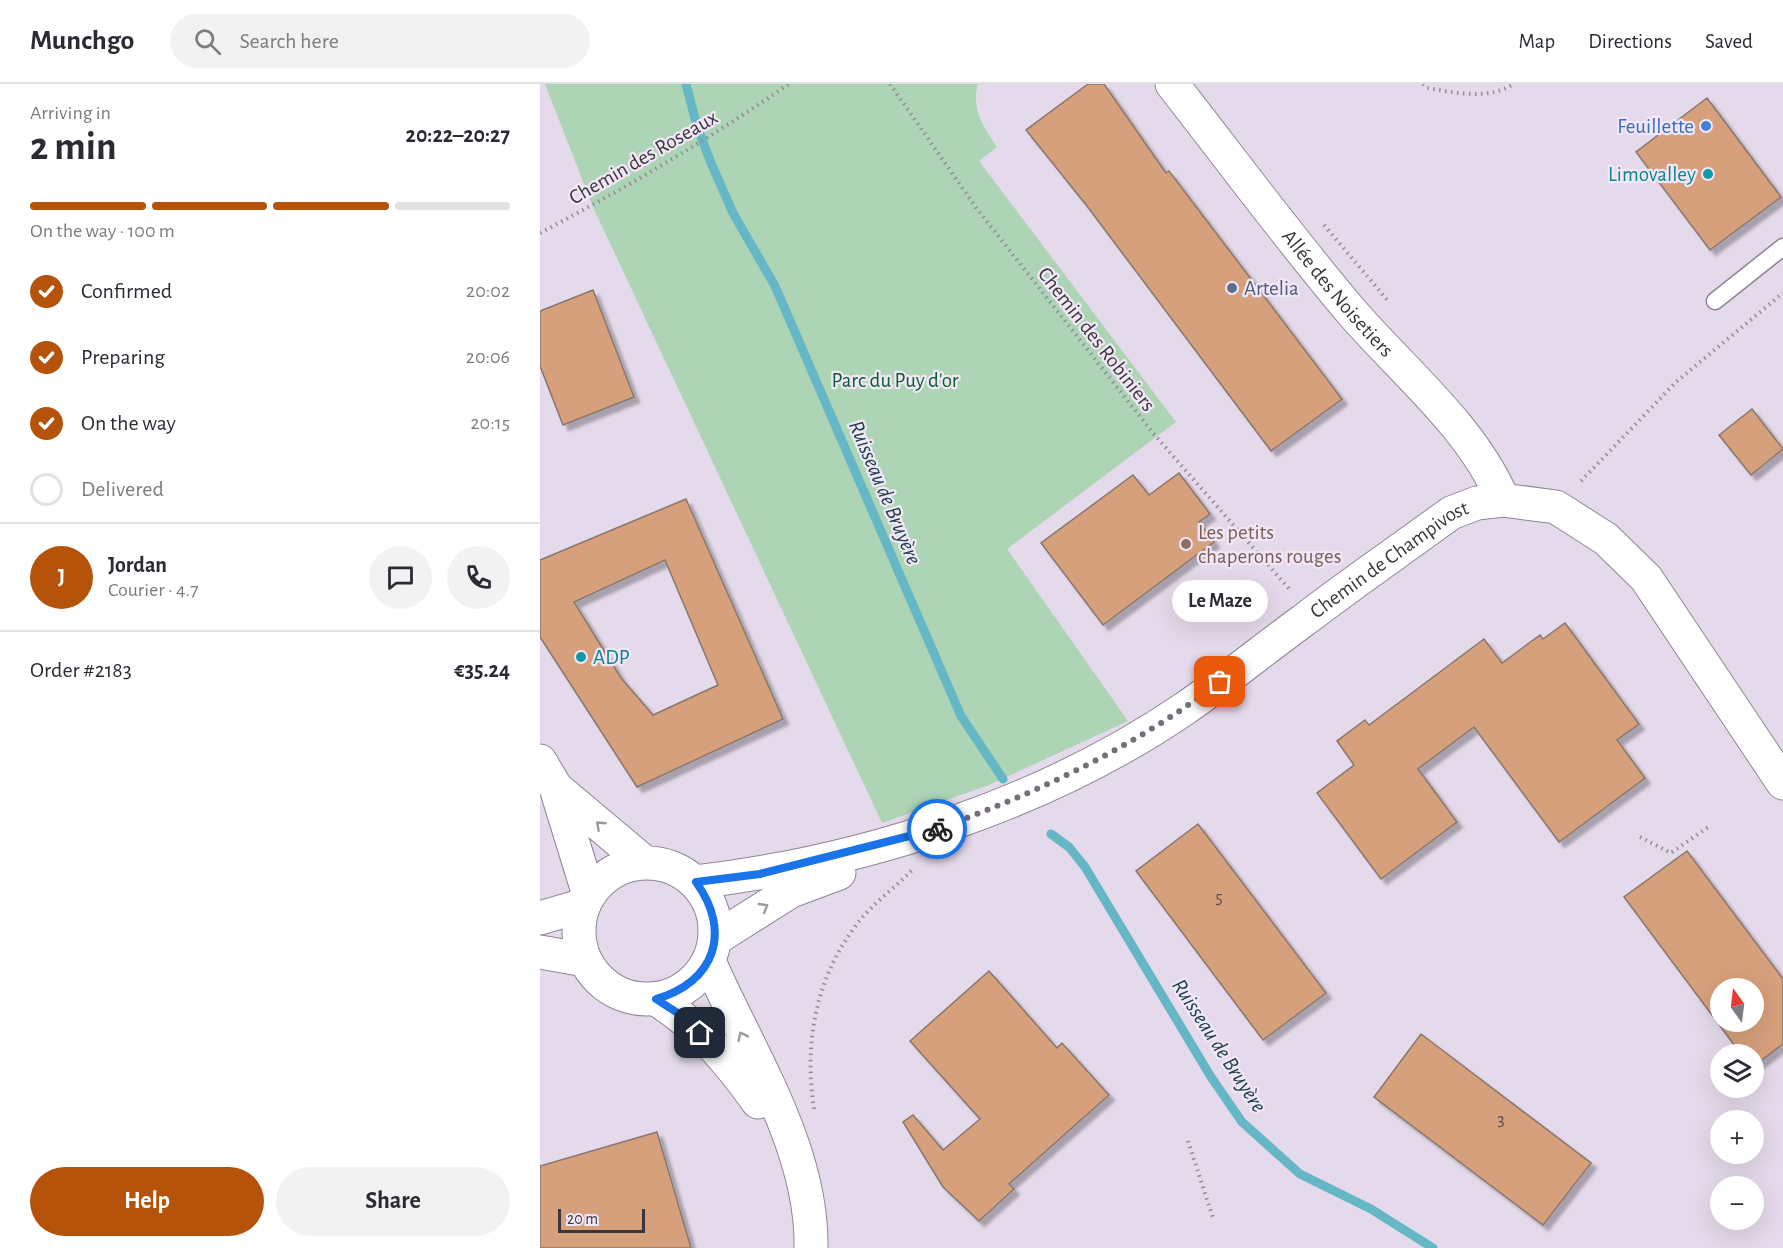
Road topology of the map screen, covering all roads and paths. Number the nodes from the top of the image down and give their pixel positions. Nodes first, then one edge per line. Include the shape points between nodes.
1 (789, 84) edge
2 (890, 84) edge
3 (1172, 84) edge
4 (1423, 84) edge
5 (1513, 84) edge
6 (1320, 220) dead end
7 (540, 233) edge
8 (1783, 247) edge
9 (1783, 293) edge
10 (1715, 301) dead end
11 (1395, 310) dead end
12 (1581, 481) dead end
13 (1503, 500) junction
14 (1296, 599) dead end
15 (548, 775) edge
16 (1783, 783) edge
17 (1711, 825) dead end
18 (1640, 837) dead end
19 (919, 850) junction
20 (644, 862) junction
21 (696, 882) junction
22 (586, 900) junction
23 (540, 918) edge
24 (712, 950) junction
25 (540, 952) edge
26 (585, 960) junction
27 (656, 999) junction
28 (816, 1118) dead end
29 (1188, 1141) dead end
30 (800, 1166) junction
31 (1213, 1218) dead end
32 (811, 1248) edge

1 - 7 path, Chemin des Roseaux via 696,146
2 - 14 path, Chemin des Robiniers via 977,209 1131,405
3 - 13 street, Allée des Noisetiers via 1349,309 1467,439 1493,477
4 - 5 path via 1426,88 1471,94 1505,89
6 - 11 path
8 - 10 lane
9 - 12 path via 1676,382
13 - 16 street, Chemin de Champivost via 1556,507 1606,539 1646,579
13 - 19 street, Chemin de Champivost via 1478,503 1451,513 1184,709 1114,751
20 -> 15 street
15 - 22 street
17 - 18 path via 1671,853
19 - 21 street, Chemin de Champivost
24 -> 19 street, Chemin de Champivost via 791,891 880,858
19 - 28 path via 854,927 830,966 817,1003 810,1053 809,1076
20 - 21 street via 672,868
20 - 22 street via 603,878
21 - 24 street via 715,918
22 - 23 street
22 - 26 street via 579,923 579,942
24 - 27 street via 696,979 678,992
30 -> 24 street
25 - 26 street
26 - 27 street via 597,978 614,991 634,998
27 - 30 street via 687,1019 734,1069
29 - 31 path
30 - 32 street via 812,1218

